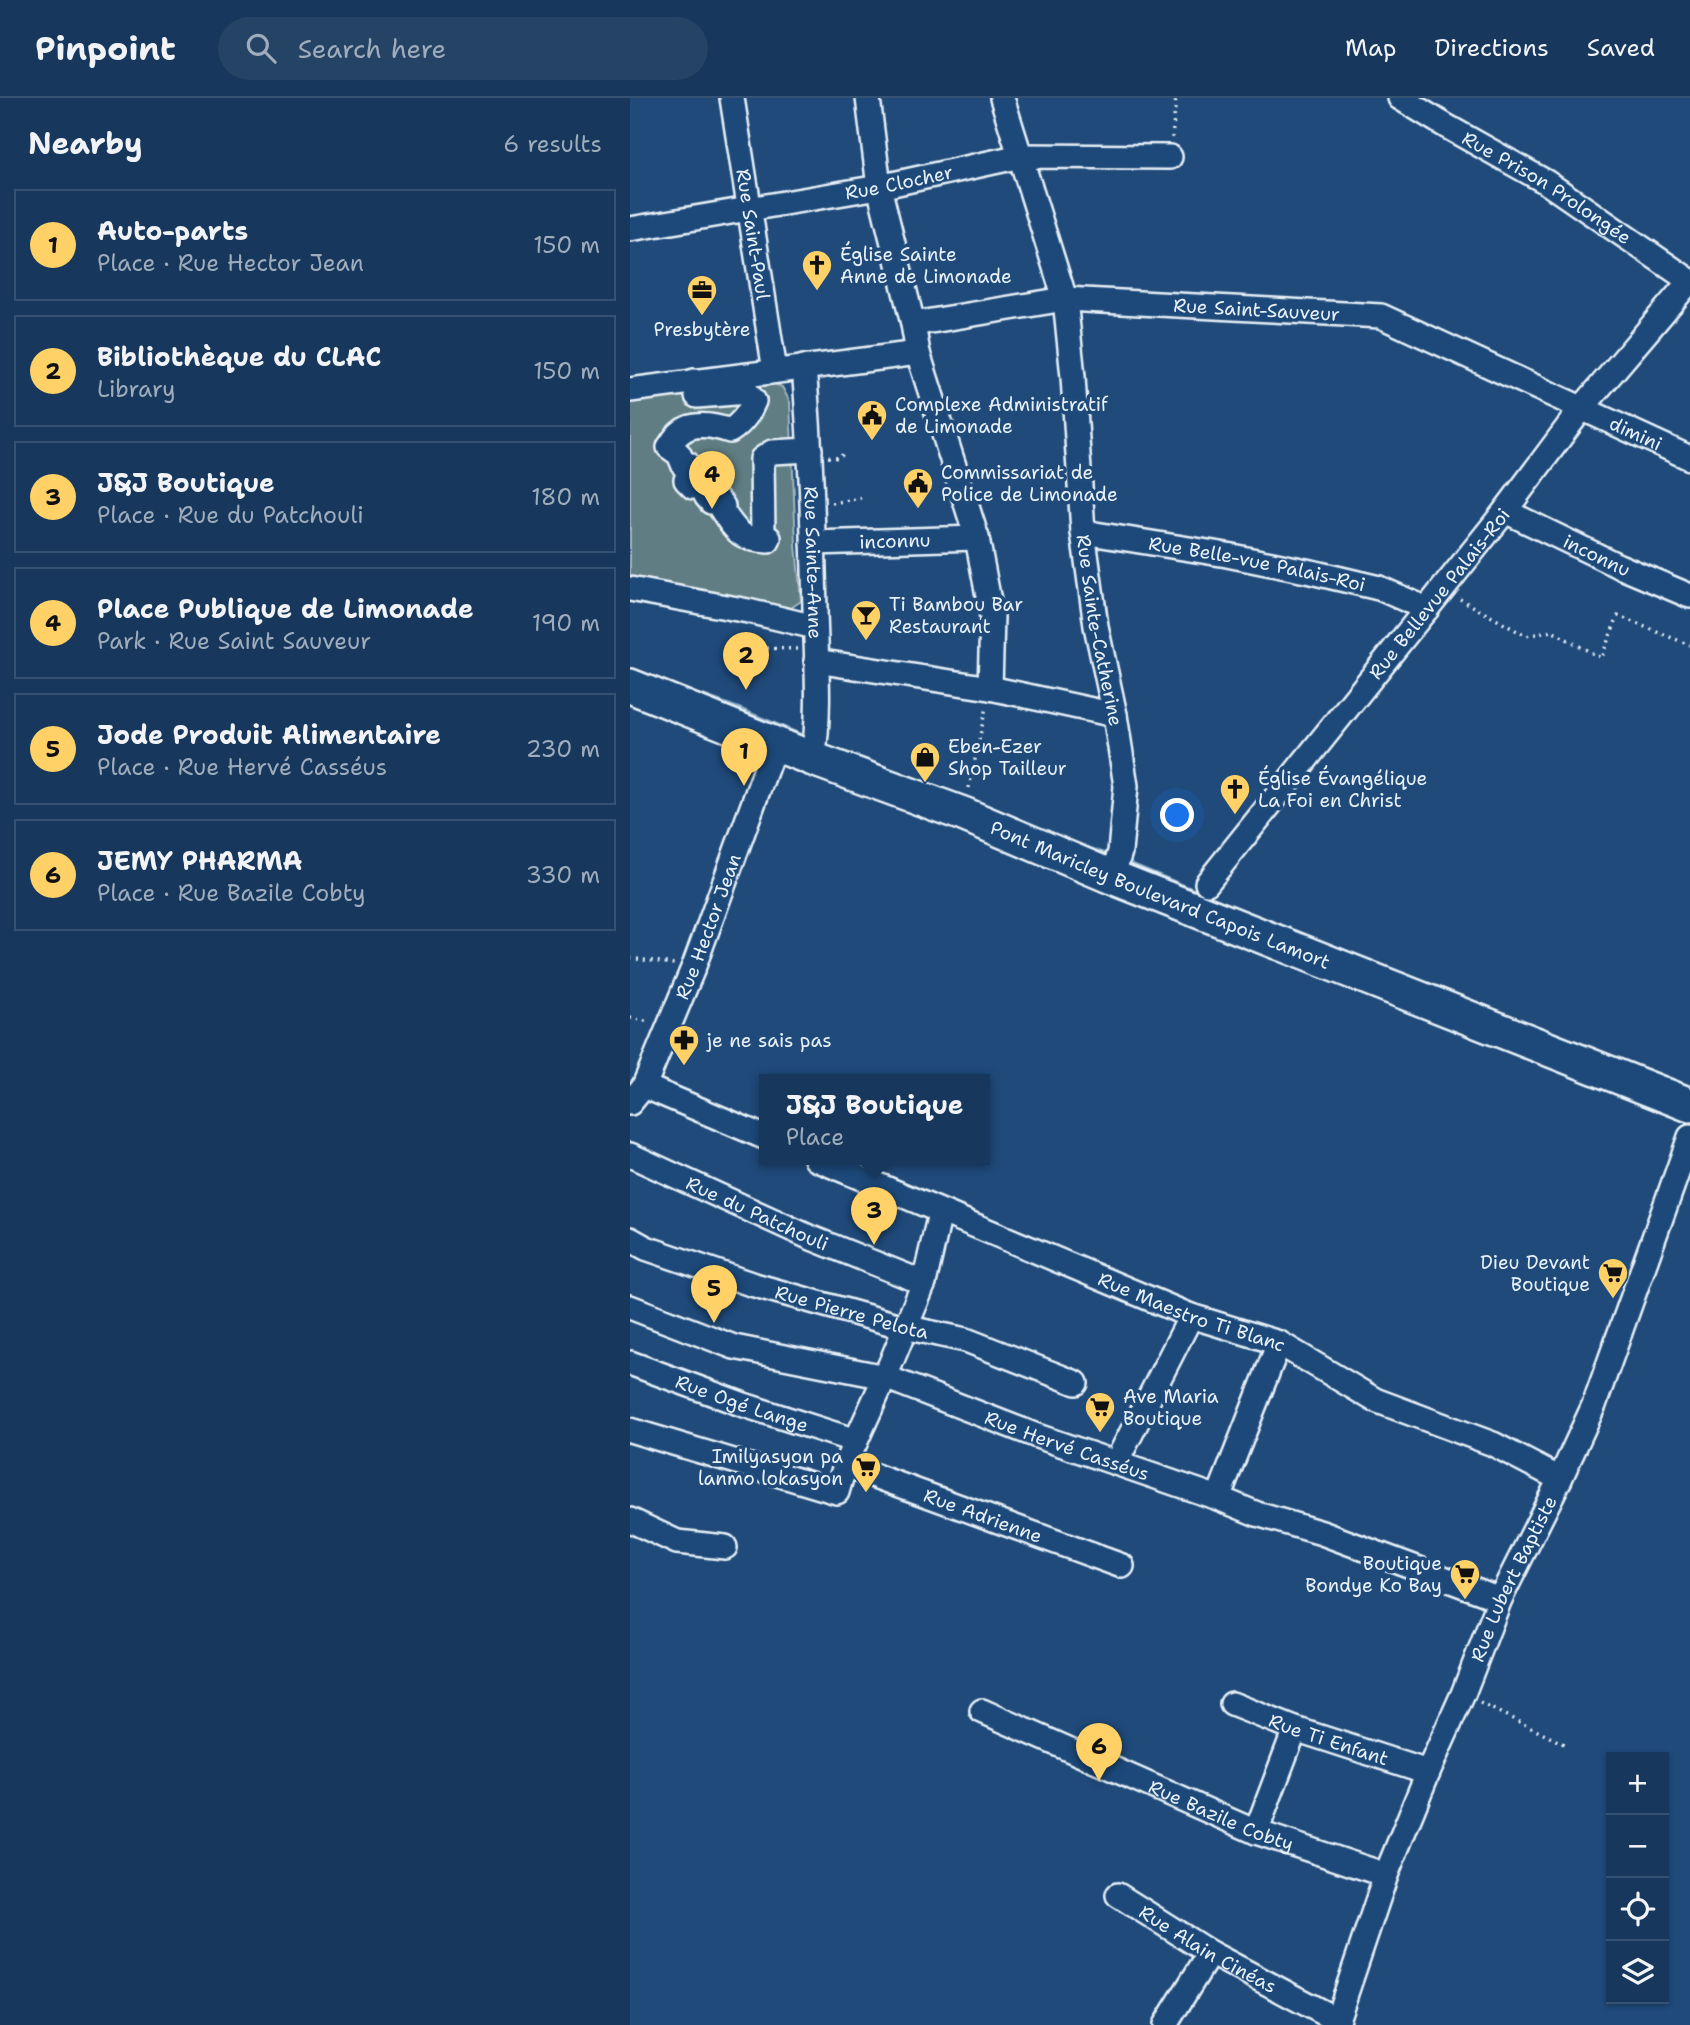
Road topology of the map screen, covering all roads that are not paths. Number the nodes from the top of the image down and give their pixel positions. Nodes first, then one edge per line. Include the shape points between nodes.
1 (732, 98) edge
2 (868, 98) edge
3 (1002, 98) edge
4 (1400, 98) edge
5 (1021, 156) junction
6 (1170, 157) road end
7 (879, 187) junction
8 (751, 209) junction
9 (630, 229) edge
10 (1690, 281) edge
11 (1065, 299) junction
12 (913, 324) junction
13 (918, 353) junction
14 (804, 367) junction
15 (775, 371) junction
16 (694, 381) junction
17 (630, 390) edge
18 (1582, 408) junction
19 (810, 450) junction
20 (1690, 458) edge
21 (1505, 511) junction
22 (1083, 532) junction
23 (977, 538) junction
24 (813, 543) junction
25 (630, 589) edge
26 (1690, 596) edge
27 (1427, 609) junction
28 (815, 627) junction
29 (808, 655) junction
30 (630, 686) edge
31 (990, 688) junction
32 (1115, 716) junction
33 (775, 744) junction
34 (815, 748) junction
35 (1116, 864) junction
36 (1201, 898) junction
37 (637, 1095) edge
38 (1690, 1105) edge
39 (759, 1135) edge
40 (1690, 1137) edge
41 (630, 1155) edge
42 (830, 1165) edge
43 (940, 1213) junction
44 (630, 1239) edge
45 (923, 1283) junction
46 (630, 1307) edge
47 (1191, 1317) junction
48 (904, 1327) junction
49 (1279, 1343) junction
50 (630, 1363) edge
51 (885, 1377) junction
52 (1076, 1383) dead end
53 (630, 1430) edge
54 (856, 1441) junction
55 (1116, 1463) junction
56 (845, 1465) junction
57 (1560, 1479) junction
58 (1218, 1498) junction
59 (630, 1520) edge
60 (725, 1547) dead end
61 (1122, 1566) dead end
62 (1500, 1599) junction
63 (1231, 1704) dead end
64 (982, 1712) dead end
65 (1295, 1730) junction
66 (1428, 1772) junction
67 (1256, 1832) junction
68 (1386, 1875) junction
69 (1118, 1895) dead end
70 (1210, 1953) junction
71 (1337, 2020) joint
72 (1165, 2025) edge

1 - 8 street, Rue Saint-Paul
2 - 7 street
3 - 5 street, Rue Sainte-Catherine
4 - 10 street, Rue Prison Prolongée via 1546,182
5 - 6 street, Rue Clocher
5 - 7 street, Rue Clocher
5 - 11 street, Rue Sainte-Catherine
7 - 8 street, Rue Clocher
7 - 12 street
8 - 9 street, Rue Clocher
8 - 15 street, Rue Saint-Paul
10 - 18 street, Rue Bellevue Palais-Roi
11 - 12 street, Rue Saint-Sauveur
11 - 18 street, Rue Saint-Sauveur via 1381,316
11 - 22 street, Rue Sainte-Catherine
12 - 13 street
13 - 14 street
13 - 23 street
14 - 15 street
14 - 19 street, Rue Sainte-Anne
15 - 16 street
16 - 17 street
16 - 19 street via 696,396 747,392 754,401 749,414 730,431 707,425 689,428 668,447 695,473 686,480 693,487 704,480 709,490 706,496 711,502 715,497 736,530 751,541 769,538 763,534 762,459 772,452
18 - 20 street, dimini
18 - 21 street, Rue Bellevue Palais-Roi
19 - 24 street, Rue Sainte-Anne
21 - 26 street, inconnu
21 - 27 street, Rue Bellevue Palais-Roi
22 - 27 street, Rue Belle-vue Palais-Roi via 1311,572 1379,588
22 - 32 street, Rue Sainte-Catherine
23 - 24 street, inconnu
23 - 31 street via 992,617
24 - 28 street, Rue Sainte-Anne
25 - 28 street
27 - 36 street, Rue Bellevue Palais-Roi
28 - 29 street, Rue Sainte-Anne
29 - 31 street
29 - 34 street, Rue Sainte-Anne
30 - 33 street, Pont Maricley Boulevard Capois Lamort
31 - 32 street
32 - 35 street, Rue Sainte-Catherine via 1126,786
33 - 34 street, Pont Maricley Boulevard Capois Lamort
33 - 37 street, Rue Hector Jean via 694,966
34 - 35 street, Pont Maricley Boulevard Capois Lamort via 963,814
35 - 36 street, Pont Maricley Boulevard Capois Lamort
36 - 38 street, Pont Maricley Boulevard Capois Lamort
37 - 39 street
40 - 57 street, Rue Lubert Baptiste via 1594,1405
41 - 45 street, Rue du Patchouli
42 - 43 street, Rue Maestro Ti Blanc
43 - 45 street
43 - 47 street, Rue Maestro Ti Blanc
44 - 48 street, Rue Pierre Pelota via 751,1284
45 - 48 street
46 - 51 street, Rue Hervé Casséus via 734,1347
47 - 49 street, Rue Maestro Ti Blanc
47 - 55 street
48 - 51 street
48 - 52 street, Rue Pierre Pelota via 965,1340
49 - 57 street, Rue Maestro Ti Blanc via 1375,1399 1493,1444
49 - 58 street
50 - 54 street, Rue Ogé Lange
51 - 54 street
51 - 55 street, Rue Hervé Casséus
53 - 56 street via 837,1492
54 - 56 street
55 - 58 street, Rue Hervé Casséus
56 - 61 street, Rue Adrienne
57 - 62 street, Rue Lubert Baptiste
58 - 62 street, Rue Hervé Casséus
59 - 60 street via 677,1542
62 - 66 street, Rue Lubert Baptiste
63 - 65 street, Rue Ti Enfant
64 - 67 street, Rue Bazile Cobty
65 - 66 street, Rue Ti Enfant
65 - 67 street
66 - 68 street, Rue Lubert Baptiste
67 - 68 street, Rue Bazile Cobty
68 - 71 street, Rue Lubert Baptiste
69 - 70 street, Rue Alain Cinéas
70 - 71 street, Rue Alain Cinéas
70 - 72 street

